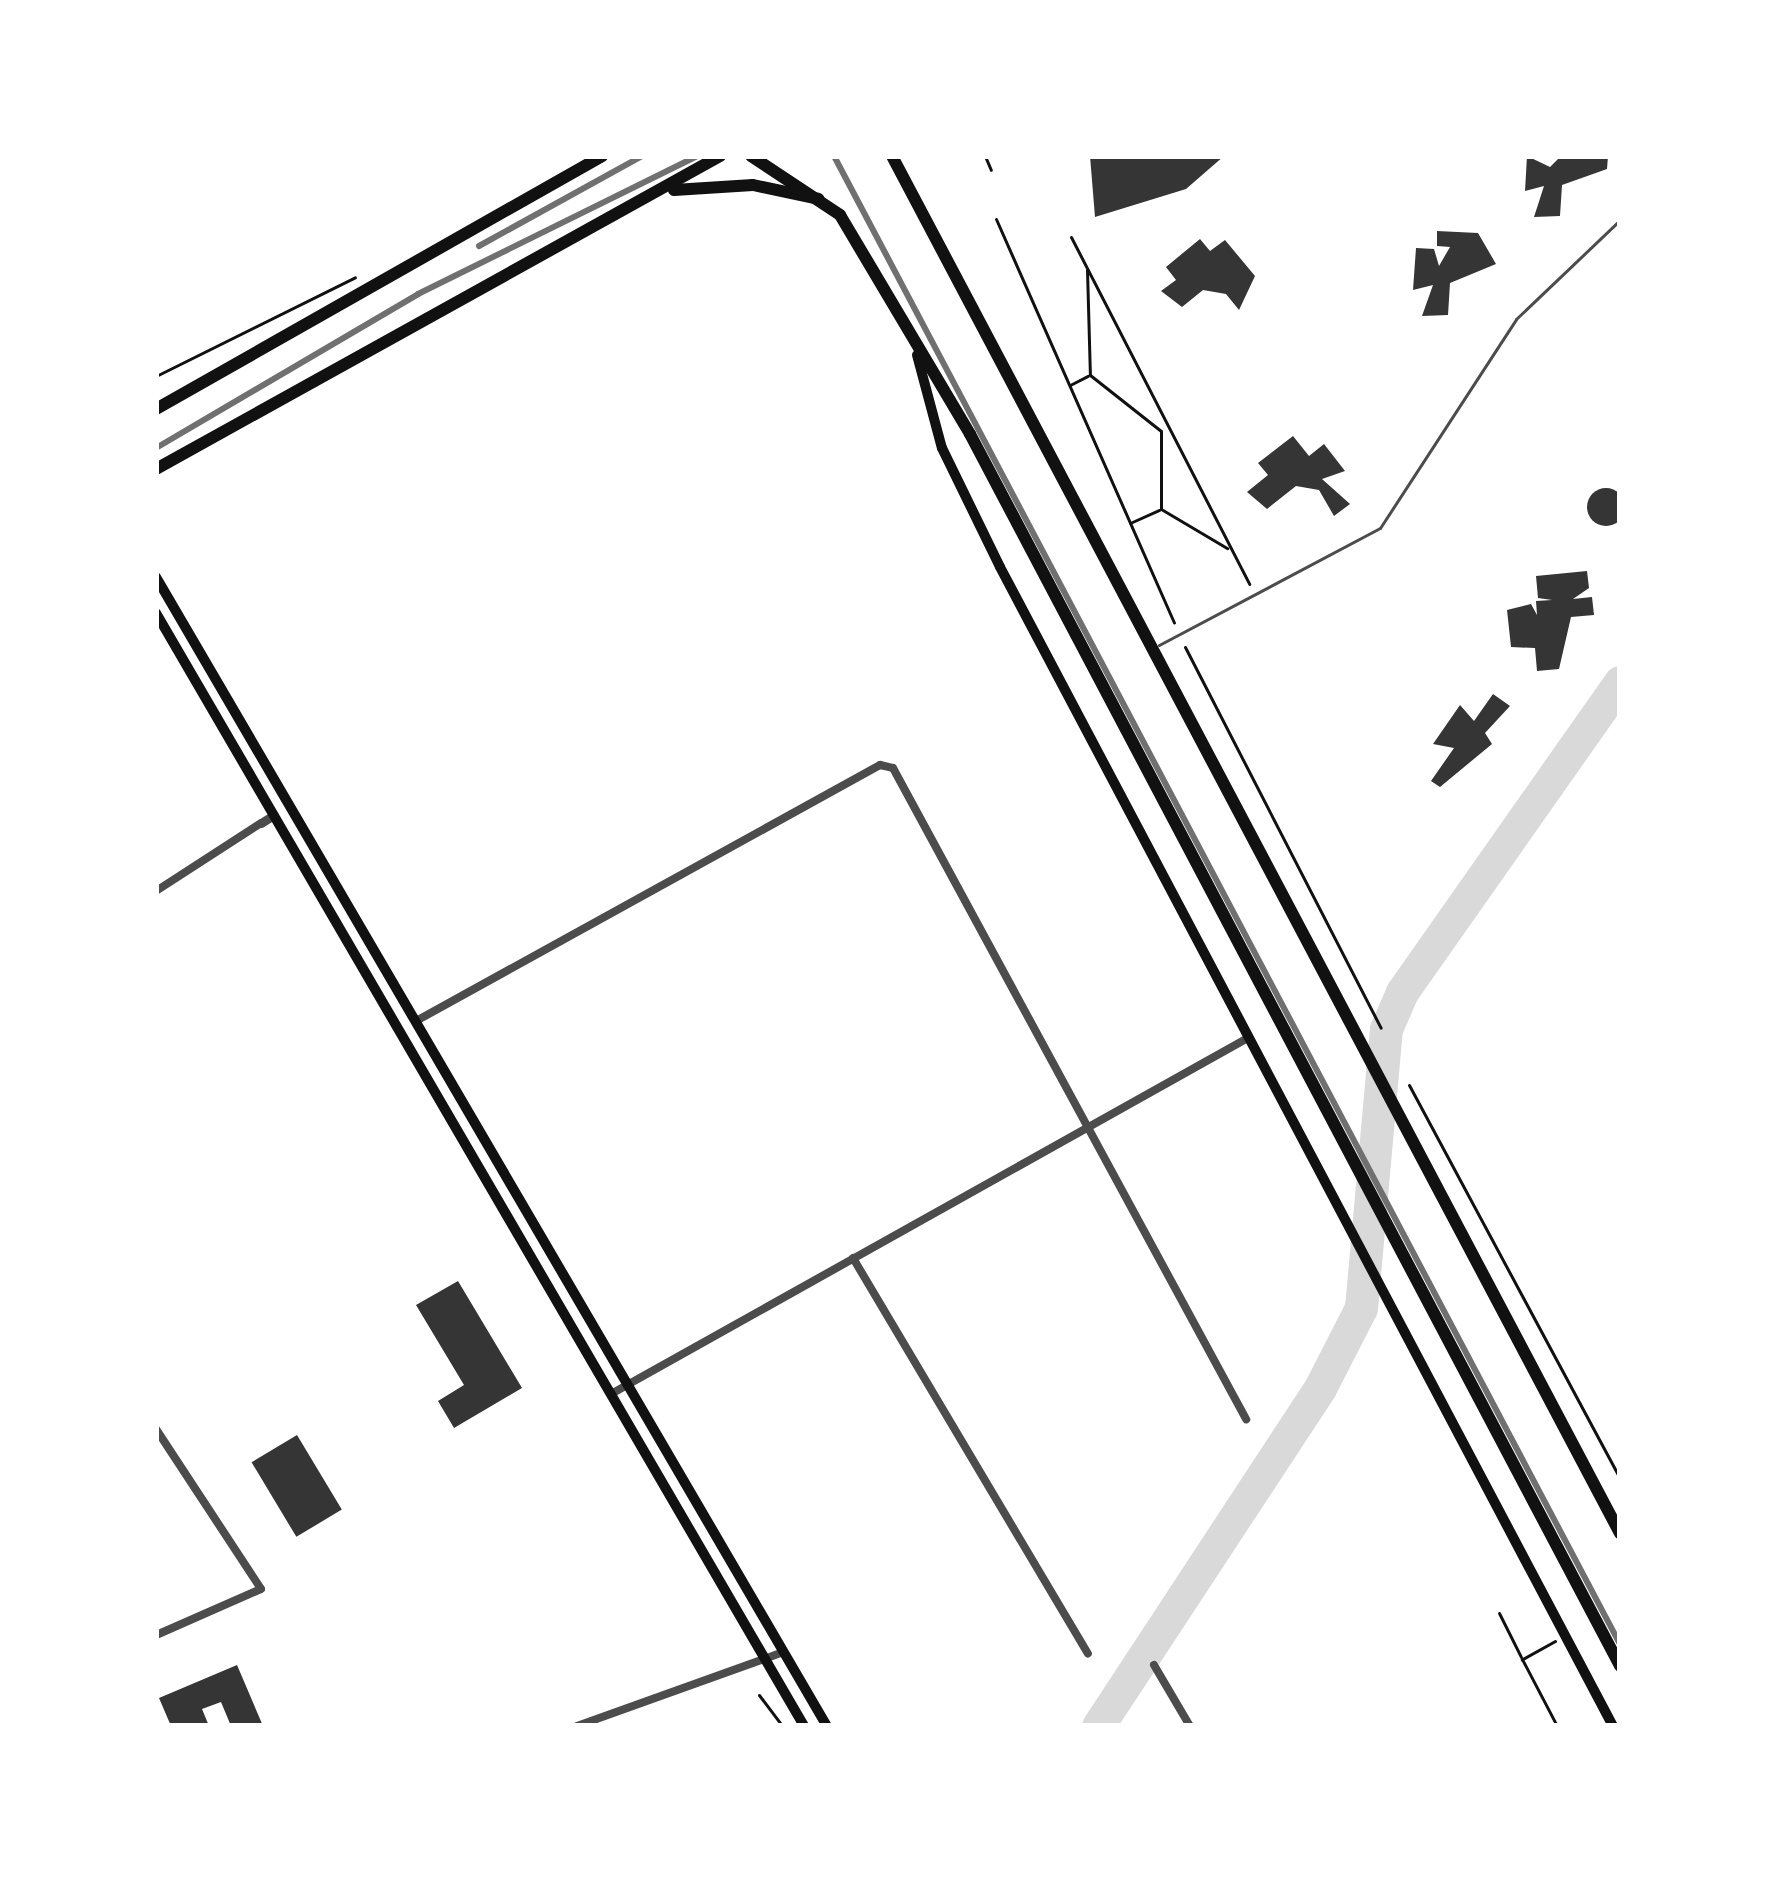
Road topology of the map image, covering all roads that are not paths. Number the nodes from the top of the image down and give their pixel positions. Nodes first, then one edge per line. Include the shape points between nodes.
1 (720, 156) edge
2 (751, 156) edge
3 (892, 156) edge
4 (904, 156) edge
5 (593, 159) edge
6 (905, 184) junction
7 (661, 194) junction
8 (827, 201) junction
9 (1620, 220) edge
10 (916, 355) junction
11 (156, 409) edge
12 (156, 470) edge
13 (156, 577) edge
14 (156, 613) edge
15 (1157, 646) junction
16 (274, 815) junction
17 (261, 824) joint
18 (156, 891) edge
19 (416, 1022) junction
20 (1248, 1038) junction
21 (1094, 1124) junction
22 (853, 1258) junction
23 (628, 1384) junction
24 (611, 1394) junction
25 (1246, 1419) dead end
26 (156, 1430) edge
27 (1620, 1533) edge
28 (156, 1635) edge
29 (784, 1652) junction
30 (1088, 1654) dead end
31 (765, 1659) junction
32 (1154, 1665) dead end
33 (1620, 1666) edge
34 (577, 1726) edge
35 (804, 1726) edge
36 (827, 1726) edge
37 (1190, 1726) edge
38 (1613, 1726) edge

1 - 7 main road
2 - 8 main road
3 - 6 main road
4 - 6 main road
5 - 11 main road
6 - 15 main road
7 - 8 main road via 753,184
7 - 12 main road
8 - 10 main road
9 - 15 lane via 1516,319 1381,528
10 - 20 main road via 942,448
10 - 33 main road via 970,434
13 - 19 main road
14 - 16 main road
15 - 27 main road
16 - 17 street
16 - 24 main road
17 - 18 street
19 - 21 street via 880,765 916,797
19 - 23 main road
20 - 21 street
20 - 38 main road
21 - 22 street
21 - 25 street
22 - 23 street
22 - 30 street
23 - 24 street
23 - 29 main road
24 - 31 main road
26 - 28 street via 261,1589
29 - 31 street
29 - 36 main road
31 - 34 street
31 - 35 main road
32 - 37 street

